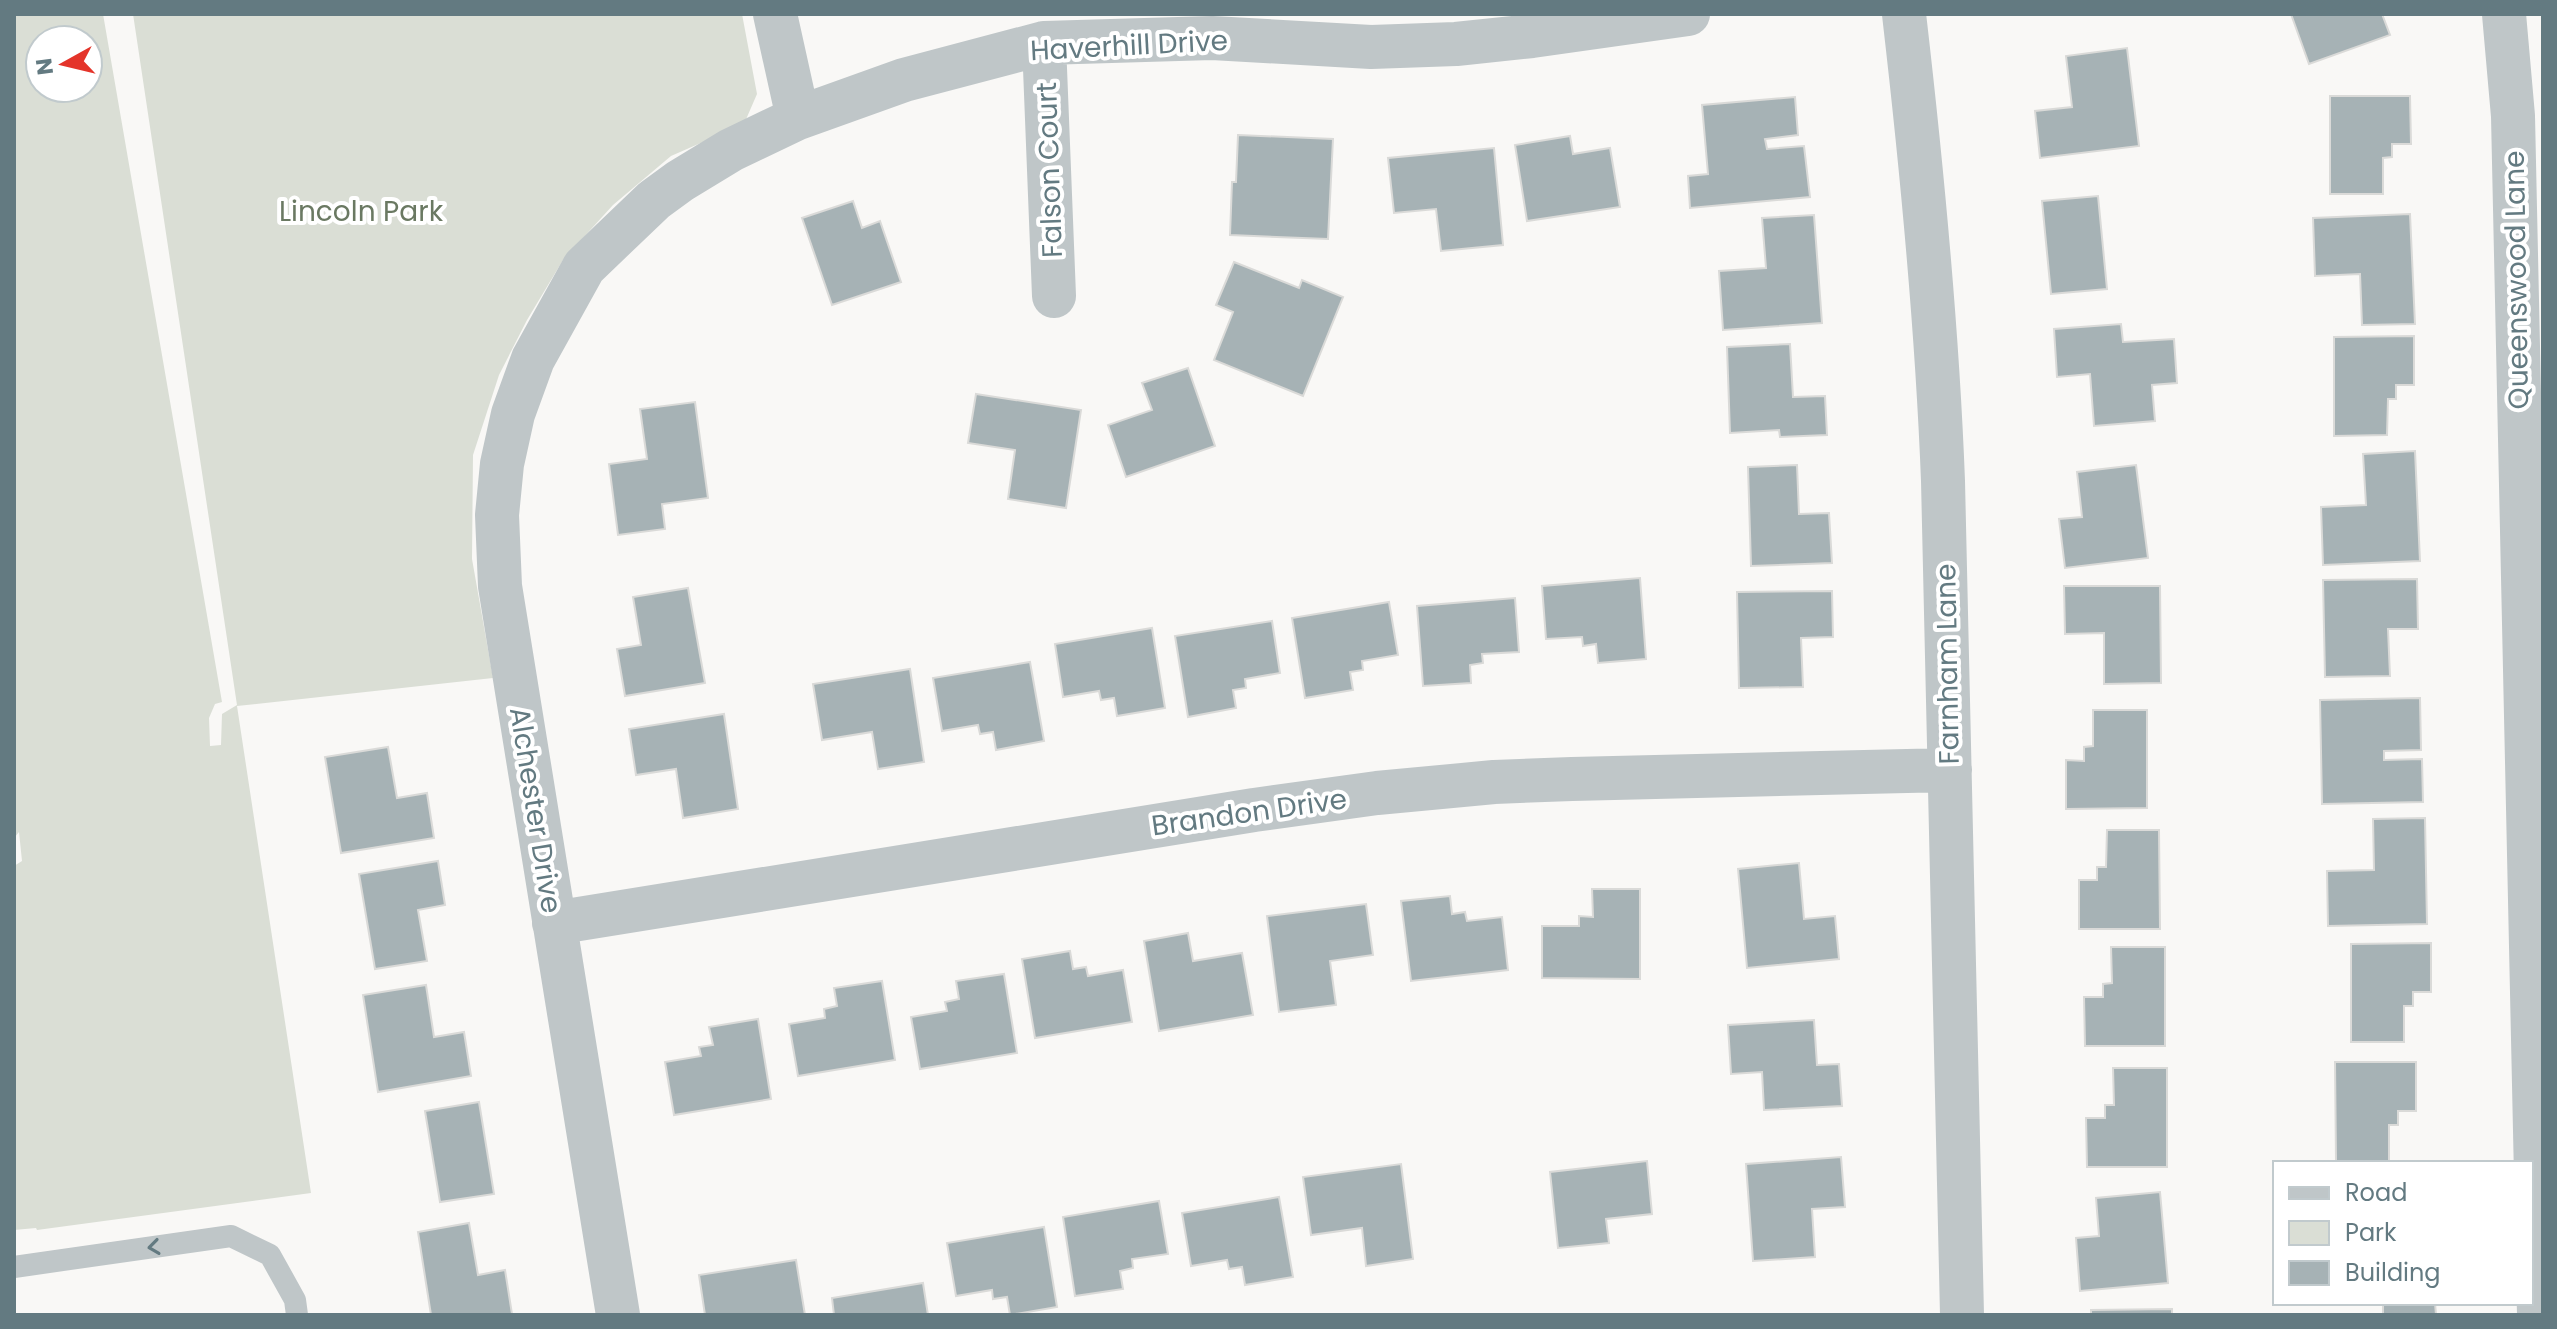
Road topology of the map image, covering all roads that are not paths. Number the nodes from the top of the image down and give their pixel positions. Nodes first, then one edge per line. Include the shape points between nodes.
1 (775, 14) edge
2 (1688, 14) edge
3 (1904, 14) edge
4 (2504, 14) edge
5 (1044, 43) junction
6 (798, 118) junction
7 (1054, 296) dead end
8 (559, 313) joint
9 (1950, 770) junction
10 (554, 923) junction
11 (14, 1267) edge
12 (297, 1315) edge
13 (618, 1315) edge
14 (1962, 1315) edge
15 (2539, 1315) edge

1 - 6 street
2 - 5 street, Haverhill Drive via 1456,44 1371,47 1212,38
3 - 9 street, Farnham Lane via 1939,377
4 - 15 street, Queenswood Lane via 2513,116
5 - 6 street, Haverhill Drive via 904,80
5 - 7 street, Falson Court
6 - 8 street, Haverhill Drive via 731,150 654,200 584,267
8 - 10 street, Alchester Drive via 533,359 513,414 497,515 500,586
9 - 10 street, Brandon Drive via 1556,779 1377,793
9 - 14 street, Farnham Lane
10 - 13 street, Alchester Drive
12 -> 11 lane via 295,1300 270,1255 231,1236

